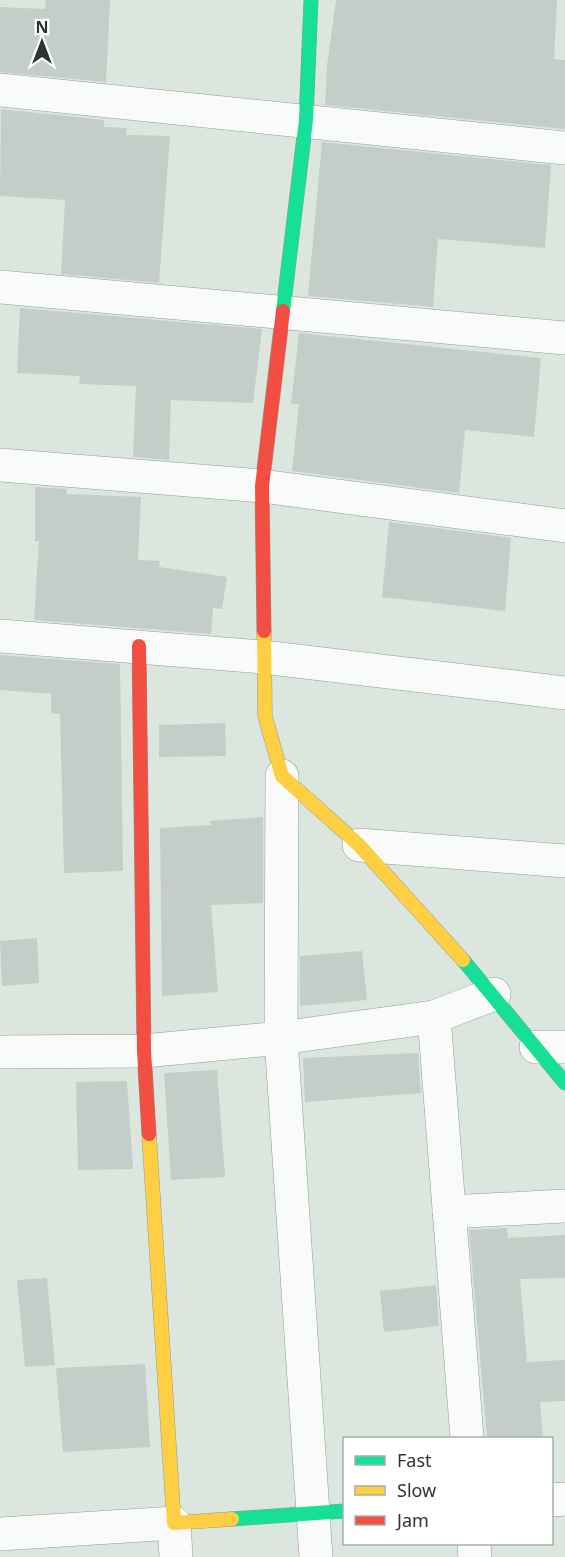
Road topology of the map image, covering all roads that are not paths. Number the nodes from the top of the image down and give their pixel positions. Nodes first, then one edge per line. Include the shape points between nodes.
1 (311, 0) edge
2 (0, 90) edge
3 (306, 120) junction
4 (565, 148) edge
5 (0, 286) edge
6 (284, 314) junction
7 (565, 338) edge
8 (0, 465) edge
9 (262, 486) junction
10 (565, 526) edge
11 (0, 636) edge
12 (139, 646) junction
13 (263, 657) junction
14 (565, 693) edge
15 (282, 776) junction
16 (359, 845) junction
17 (565, 861) edge
18 (494, 994) junction
19 (434, 1017) junction
20 (280, 1038) junction
21 (551, 1047) edge
22 (144, 1051) junction
23 (0, 1052) edge
24 (565, 1083) edge
25 (565, 1206) edge
26 (449, 1212) junction
27 (467, 1437) edge
28 (329, 1512) edge
29 (174, 1523) junction
30 (12, 1541) edge
31 (176, 1557) edge
32 (316, 1557) edge

1 - 3 street
2 - 3 street
3 - 4 street
3 - 6 street
5 - 6 street
6 - 7 street
6 - 9 street
8 - 9 street
9 - 10 street
9 - 13 street
11 - 12 street
12 - 13 street
12 - 22 street
13 - 14 street
13 - 15 street via 265,716
15 - 16 street
15 - 20 street
16 - 17 street
16 - 18 street
18 - 19 street
18 - 21 street
19 - 20 street
19 - 26 street
20 - 22 street
20 - 28 street
21 - 24 street
22 - 23 street
22 - 29 street
25 - 26 street
26 - 27 street
28 - 29 street
28 - 32 street
29 - 30 street
29 - 31 street

